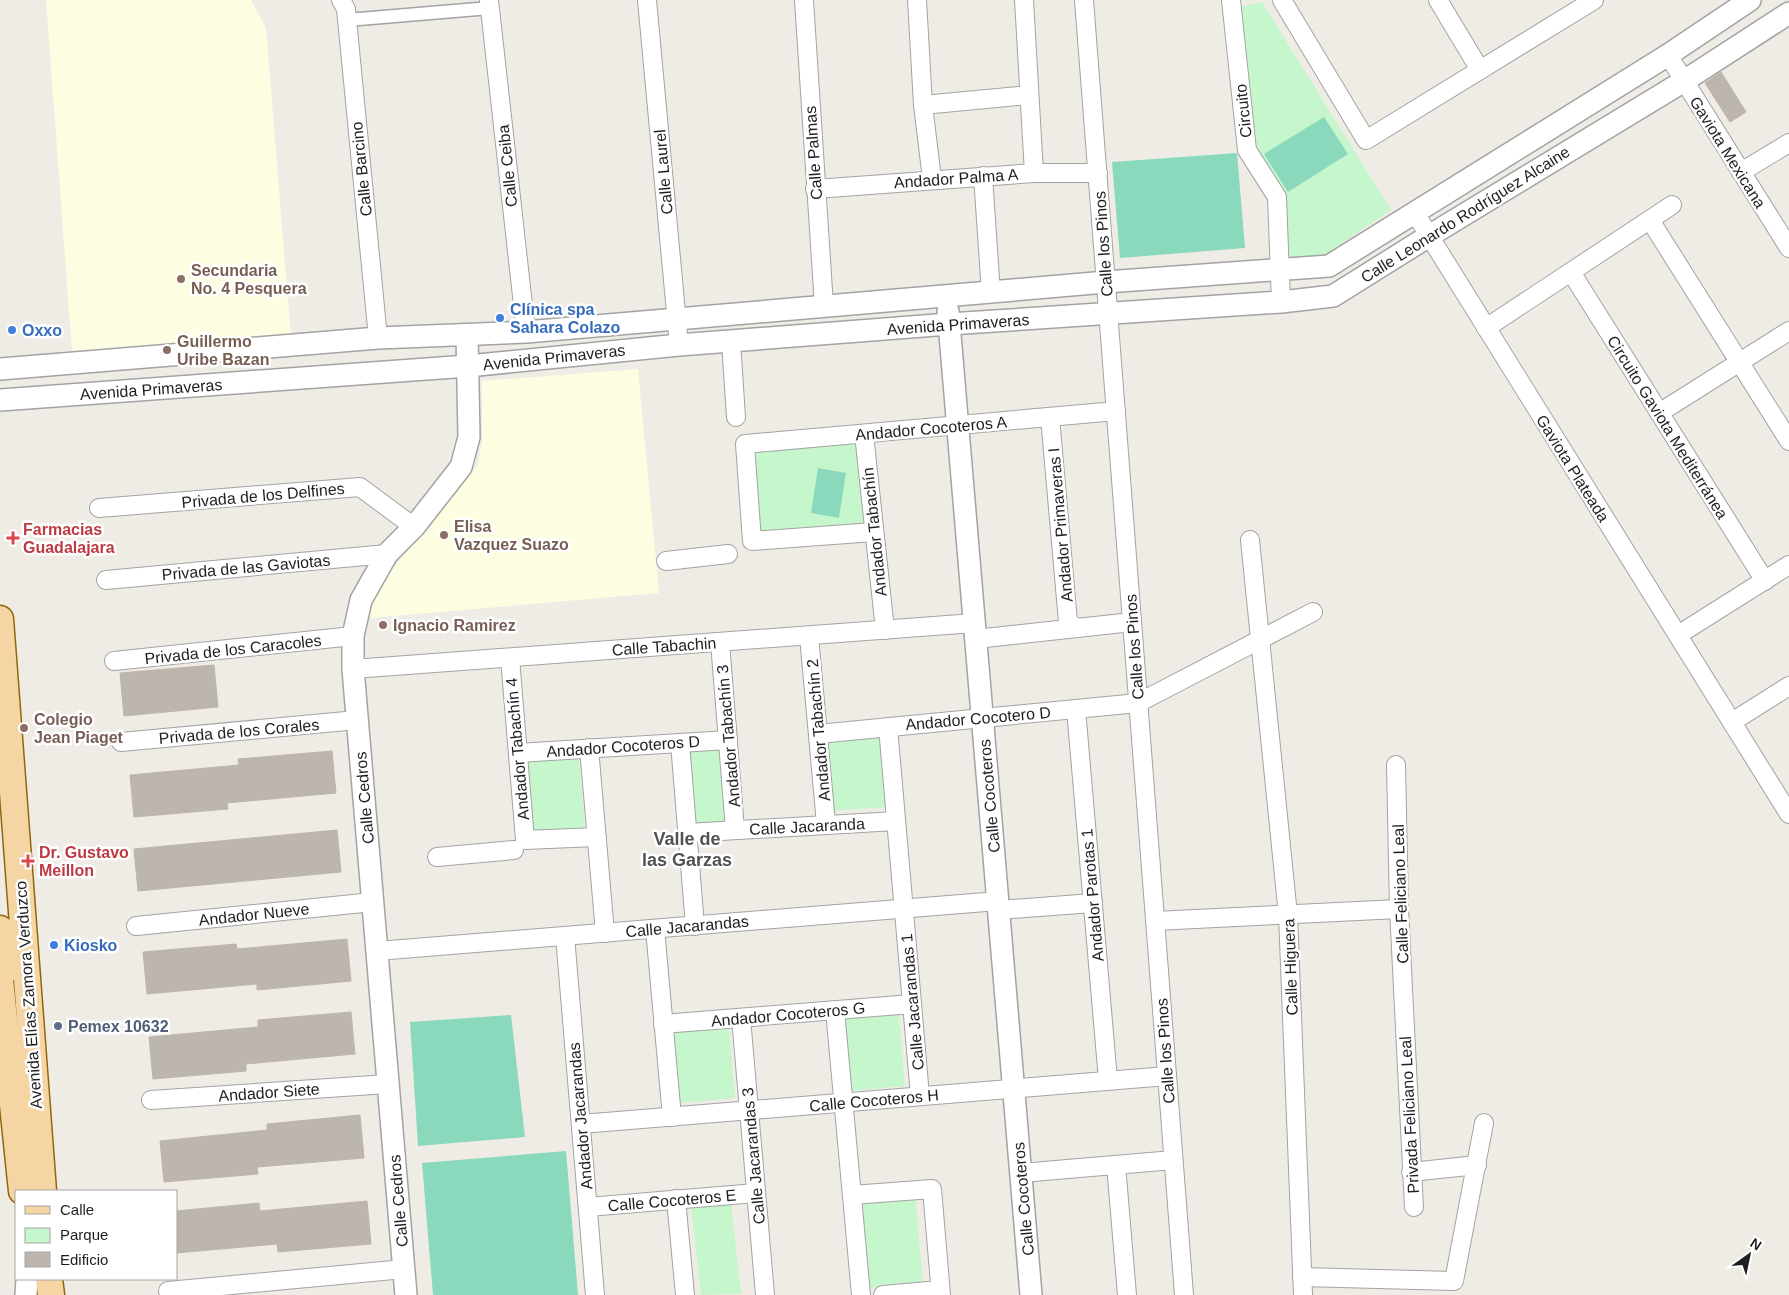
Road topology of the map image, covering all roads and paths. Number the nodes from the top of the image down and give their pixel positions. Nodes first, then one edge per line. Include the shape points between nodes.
1 (341, 0) edge
2 (647, 0) edge
3 (804, 0) edge
4 (916, 0) edge
5 (1024, 0) edge
6 (1084, 0) edge
7 (1231, 0) edge
8 (1282, 0) edge
9 (1438, 0) edge
10 (1594, 0) edge
11 (1750, 0) edge
12 (489, 4) edge
13 (1789, 13) edge
14 (347, 20) junction
15 (1668, 55) junction
16 (1480, 70) junction
17 (1684, 81) junction
18 (1029, 95) junction
19 (924, 105) junction
20 (1789, 143) edge
21 (1741, 172) junction
22 (1034, 173) junction
23 (1098, 173) junction
24 (983, 176) junction
25 (932, 179) junction
26 (815, 189) junction
27 (1672, 205) dead end
28 (1415, 213) junction
29 (1650, 220) junction
30 (1429, 236) junction
31 (1789, 248) edge
32 (1280, 270) junction
33 (1571, 272) junction
34 (1106, 282) junction
35 (991, 293) junction
36 (947, 296) junction
37 (1281, 302) junction
38 (824, 306) junction
39 (1108, 313) junction
40 (676, 318) junction
41 (949, 324) junction
42 (1486, 328) junction
43 (1789, 330) edge
44 (526, 332) junction
45 (467, 335) junction
46 (378, 338) junction
47 (731, 342) junction
48 (679, 345) junction
49 (1739, 362) junction
50 (468, 366) junction
51 (0, 369) edge
52 (0, 400) edge
53 (1116, 412) junction
54 (1659, 413) junction
55 (736, 417) dead end
56 (1050, 417) junction
57 (958, 426) junction
58 (864, 434) junction
59 (1789, 441) edge
60 (99, 508) dead end
61 (414, 527) junction
62 (874, 532) junction
63 (1250, 540) dead end
64 (386, 554) junction
65 (728, 554) dead end
66 (666, 561) dead end
67 (1789, 566) edge
68 (106, 580) dead end
69 (1765, 581) junction
70 (1313, 612) dead end
71 (0, 619) edge
72 (1132, 622) junction
73 (1077, 628) junction
74 (885, 630) junction
75 (975, 631) junction
76 (1678, 635) junction
77 (353, 636) junction
78 (809, 636) junction
79 (1260, 641) junction
80 (720, 642) junction
81 (510, 658) junction
82 (114, 661) dead end
83 (353, 670) junction
84 (1789, 686) edge
85 (1138, 703) junction
86 (1076, 709) junction
87 (982, 718) junction
88 (358, 720) junction
89 (1732, 722) junction
90 (888, 727) junction
91 (818, 734) junction
92 (728, 740) junction
93 (121, 742) dead end
94 (680, 743) junction
95 (589, 748) junction
96 (518, 753) junction
97 (1396, 765) dead end
98 (1789, 814) edge
99 (896, 820) junction
100 (826, 824) junction
101 (735, 830) junction
102 (687, 832) junction
103 (597, 837) junction
104 (520, 845) junction
105 (437, 857) dead end
106 (373, 902) junction
107 (1093, 903) junction
108 (998, 906) junction
109 (903, 909) junction
110 (1399, 909) junction
111 (1288, 915) junction
112 (1155, 921) junction
113 (136, 926) dead end
114 (695, 926) junction
115 (0, 929) edge
116 (655, 929) junction
117 (605, 933) junction
118 (565, 936) junction
119 (377, 951) junction
120 (0, 980) edge
121 (912, 1004) junction
122 (836, 1010) junction
123 (741, 1018) junction
124 (1405, 1023) joint
125 (664, 1024) junction
126 (31, 1031) junction
127 (1167, 1076) junction
128 (1108, 1080) junction
129 (388, 1084) junction
130 (1014, 1088) junction
131 (920, 1096) junction
132 (151, 1100) dead end
133 (844, 1102) junction
134 (749, 1110) junction
135 (672, 1116) junction
136 (1484, 1123) dead end
137 (580, 1124) junction
138 (1173, 1160) junction
139 (1116, 1165) junction
140 (1477, 1165) junction
141 (1411, 1172) junction
142 (1021, 1173) junction
143 (22, 1190) edge
144 (43, 1190) edge
145 (756, 1193) junction
146 (852, 1195) junction
147 (676, 1199) junction
148 (588, 1207) junction
149 (1414, 1207) dead end
150 (404, 1270) junction
151 (1302, 1277) junction
152 (27, 1280) edge
153 (31, 1280) edge
154 (49, 1280) edge
155 (53, 1280) edge
156 (168, 1291) dead end
157 (941, 1293) edge
158 (26, 1295) edge
159 (32, 1295) edge
160 (51, 1295) edge
161 (57, 1295) edge
162 (406, 1295) edge
163 (595, 1295) edge
164 (685, 1295) edge
165 (765, 1295) edge
166 (861, 1295) edge
167 (882, 1295) edge
168 (1031, 1295) edge
169 (1127, 1295) edge
170 (1184, 1295) edge
171 (1303, 1295) edge

1 - 14 street, Calle Barcino
2 - 40 street, Calle Laurel
3 - 26 street, Calle Palmas
4 - 19 street
5 - 18 street
6 - 23 street, Calle los Pinos
7 - 32 street, Circuito via 1247,150 1277,197
8 - 16 street via 1366,140
9 - 16 street
10 - 16 street
11 - 15 street, Calle Leonardo Rodríguez Alcaine
12 - 14 street
12 - 44 street, Calle Ceiba
13 - 17 street, Calle Leonardo Rodríguez Alcaine
14 - 46 street, Calle Barcino
15 - 17 street, Gaviota Mexicana
15 - 28 street, Calle Leonardo Rodríguez Alcaine
17 - 21 street, Gaviota Mexicana
17 - 30 street, Calle Leonardo Rodríguez Alcaine
18 - 19 street
18 - 22 street
19 - 25 street
20 - 21 street
21 - 31 street, Gaviota Mexicana
22 - 23 street, Andador Palma A
22 - 24 street, Andador Palma A
23 - 34 street, Calle los Pinos
24 - 25 street, Andador Palma A
24 - 35 street
25 - 26 street, Andador Palma A
26 - 38 street, Calle Palmas
27 - 29 street
28 - 30 street, Gaviota Plateada
28 - 32 street, Calle Leonardo Rodríguez Alcaine via 1329,266
29 - 33 street
29 - 49 street
30 - 37 street, Calle Leonardo Rodríguez Alcaine via 1333,296
30 - 42 street, Gaviota Plateada
32 - 34 street, Calle Leonardo Rodríguez Alcaine
32 - 37 street, Circuito
33 - 42 street
33 - 54 street, Circuito Gaviota Mediterránea
34 - 35 street, Avenida Primaveras
34 - 39 street, Calle los Pinos
35 - 36 street, Avenida Primaveras
36 - 38 street, Avenida Primaveras
36 - 41 street, Calle Cocoteros
37 - 39 street, Calle Leonardo Rodríguez Alcaine
38 - 40 street, Avenida Primaveras
39 - 41 street, Avenida Primaveras
39 - 53 street, Calle los Pinos
40 - 44 street, Avenida Primaveras
40 - 48 street, Calle Laurel
41 - 47 street, Avenida Primaveras
41 - 57 street, Calle Cocoteros
42 - 76 street, Gaviota Plateada
43 - 49 street
44 - 45 street, Avenida Primaveras
45 - 46 street, Avenida Primaveras
45 - 50 street, Calle Cedros
46 - 51 street, Avenida Primaveras
47 - 48 street, Avenida Primaveras
47 - 55 street
48 - 50 street, Avenida Primaveras
49 - 54 street
49 - 59 street
50 - 52 street, Avenida Primaveras
50 - 61 street, Calle Cedros via 469,437 461,467
53 - 56 street, Andador Cocoteros A
53 - 72 street, Calle los Pinos
54 - 69 street, Circuito Gaviota Mediterránea
56 - 57 street, Andador Cocoteros A
56 - 73 street, Andador Primaveras I via 1068,622
57 - 58 street, Andador Cocoteros A
57 - 75 street, Calle Cocoteros
58 - 62 street, Andador Tabachín
58 - 62 street, Andador Cocoteros A via 745,444 752,541
60 - 61 street, Privada de los Delfines via 360,487
61 - 64 street, Calle Cedros
62 - 74 street, Andador Tabachín
63 - 79 street, Calle Higuera
64 - 68 street, Privada de las Gaviotas
64 - 77 street, Calle Cedros via 361,600
65 - 66 street
67 - 69 street
69 - 76 street
70 - 79 street
71 - 126 main road, Avenida Elías Zamora Verduzco
72 - 73 street, Calle Tabachin
72 - 85 street, Calle los Pinos
73 - 75 street, Calle Tabachin
74 - 75 street, Calle Tabachin
74 - 78 street, Calle Tabachin
75 - 87 street, Calle Cocoteros
76 - 89 street, Gaviota Plateada
77 - 82 street, Privada de los Caracoles
77 - 83 street, Calle Cedros
78 - 80 street, Calle Tabachin
78 - 91 street, Andador Tabachín 2
79 - 85 street
79 - 111 street, Calle Higuera
80 - 81 street, Calle Tabachin
80 - 92 street, Andador Tabachín 3
81 - 83 street, Calle Tabachin
81 - 96 street, Andador Tabachín 4
83 - 88 street, Calle Cedros
84 - 89 street
85 - 86 street, Andador Cocotero D
85 - 112 street, Calle los Pinos
86 - 87 street, Andador Cocotero D
86 - 107 street, Andador Parotas 1
87 - 90 street, Andador Cocotero D
87 - 108 street, Calle Cocoteros
88 - 93 street, Privada de los Corales
88 - 106 street, Calle Cedros
89 - 98 street, Gaviota Plateada
90 - 91 street, Andador Cocotero D
90 - 99 street
91 - 100 street, Andador Tabachín 2
92 - 94 street, Andador Cocoteros D
92 - 101 street, Andador Tabachín 3
94 - 95 street, Andador Cocoteros D
94 - 102 street
95 - 96 street, Andador Cocoteros D
95 - 103 street
96 - 104 street, Andador Tabachín 4
97 - 110 street, Calle Feliciano Leal
99 - 100 street, Calle Jacaranda
99 - 109 street
100 - 101 street, Calle Jacaranda
101 - 102 street, Calle Jacaranda
102 - 114 street
103 - 104 street
103 - 117 street
104 - 105 street
106 - 113 street, Andador Nueve
106 - 119 street, Calle Cedros
107 - 108 street, Calle Jacarandas
107 - 128 street, Andador Parotas 1
108 - 109 street, Calle Jacarandas
108 - 130 street, Calle Cocoteros
109 - 114 street, Calle Jacarandas
109 - 121 street, Calle Jacarandas 1
110 - 111 street
110 - 124 street, Calle Feliciano Leal
111 - 112 street
111 - 151 street, Calle Higuera
112 - 127 street, Calle los Pinos
114 - 116 street, Calle Jacarandas
115 - 126 main road via 8,937 18,1018
116 - 117 street, Calle Jacarandas
116 - 125 street
117 - 118 street, Calle Jacarandas
118 - 119 street, Calle Jacarandas
118 - 137 street, Andador Jacarandas
119 - 129 street, Calle Cedros
120 - 143 main road, Avenida Elías Zamora Verduzco
121 - 122 street, Andador Cocoteros G
121 - 131 street, Calle Jacarandas 1
122 - 123 street, Andador Cocoteros G
122 - 133 street
123 - 125 street, Andador Cocoteros G
123 - 134 street, Calle Jacarandas 3
124 - 141 street, Privada Feliciano Leal
125 - 135 street
126 - 144 main road, Avenida Elías Zamora Verduzco
127 - 128 street, Calle Cocoteros H
127 - 138 street, Calle los Pinos
128 - 130 street, Calle Cocoteros H
129 - 132 street, Andador Siete
129 - 150 street, Calle Cedros
130 - 131 street, Calle Cocoteros H
130 - 142 street, Calle Cocoteros
131 - 133 street, Calle Cocoteros H
133 - 134 street, Calle Cocoteros H
133 - 146 street
134 - 135 street, Calle Cocoteros H
134 - 145 street, Calle Jacarandas 3
135 - 137 street, Calle Cocoteros H
136 - 140 street
137 - 148 street, Andador Jacarandas
138 - 139 street
138 - 170 street, Calle los Pinos
139 - 142 street
139 - 169 street
140 - 141 street
140 - 151 street via 1454,1282
141 - 149 street, Privada Feliciano Leal
142 - 168 street, Calle Cocoteros
145 - 147 street, Calle Cocoteros E
145 - 165 street, Calle Jacarandas 3
146 - 157 street via 932,1189
146 - 166 street
147 - 148 street, Calle Cocoteros E
147 - 164 street
148 - 163 street, Andador Jacarandas
150 - 156 street
150 - 162 street, Calle Cedros
151 - 171 street, Calle Higuera
152 - 158 street
153 - 159 main road
154 - 160 main road
155 - 161 street
157 - 167 street

